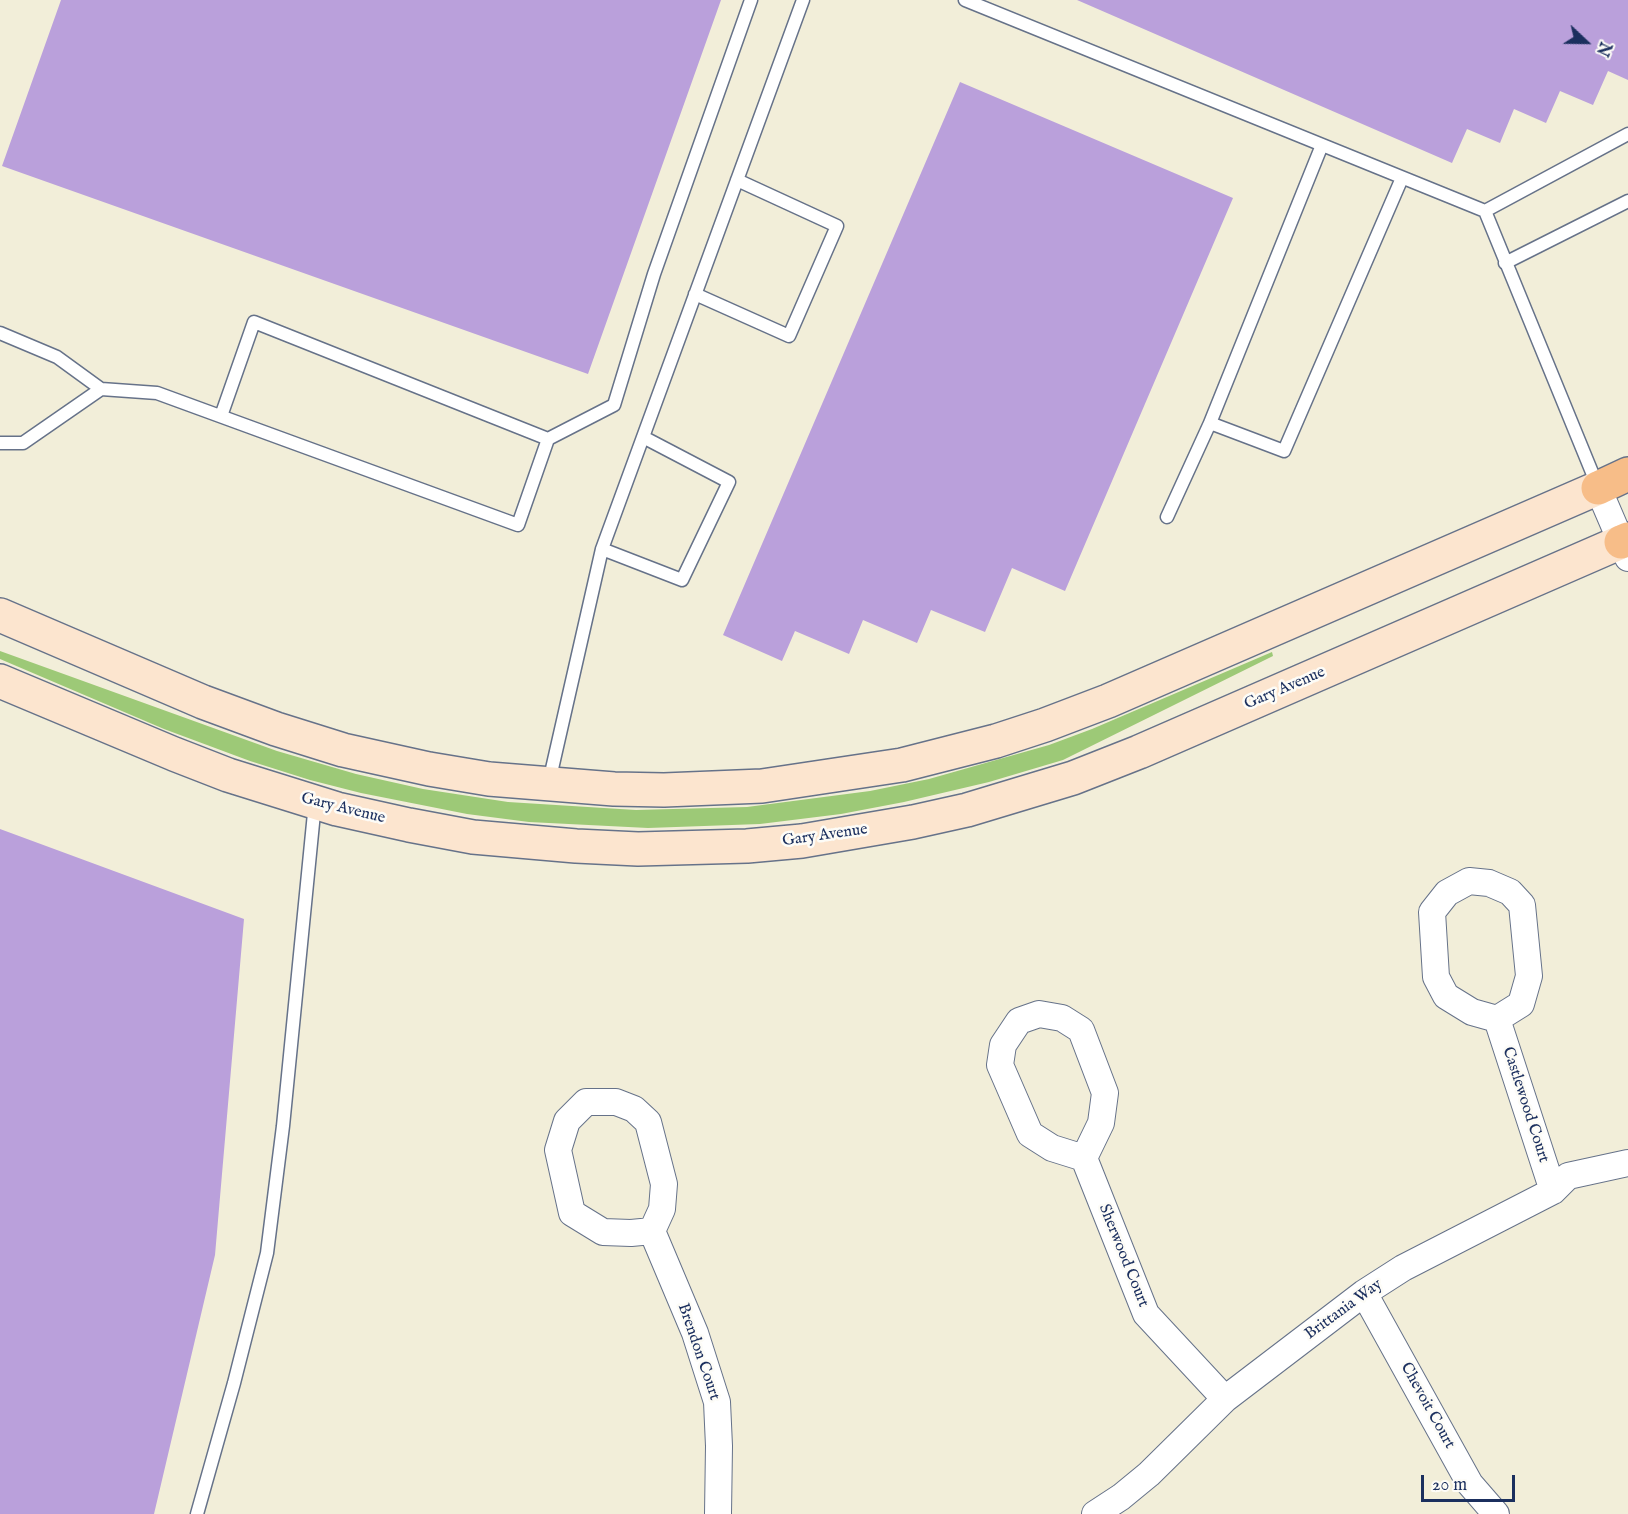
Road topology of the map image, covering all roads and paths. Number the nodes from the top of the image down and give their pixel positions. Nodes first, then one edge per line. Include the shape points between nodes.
1 (752, 0) edge
2 (803, 0) edge
3 (965, 0) edge
4 (1628, 134) edge
5 (1322, 145) junction
6 (1402, 178) junction
7 (737, 180) junction
8 (1628, 201) edge
9 (1485, 211) junction
10 (1505, 263) junction
11 (695, 294) junction
12 (0, 333) edge
13 (101, 389) junction
14 (221, 416) junction
15 (1210, 423) junction
16 (643, 437) junction
17 (548, 439) junction
18 (0, 443) edge
19 (1628, 474) edge
20 (1598, 488) junction
21 (1167, 517) dead end
22 (1626, 546) edge
23 (602, 549) junction
24 (0, 615) edge
25 (0, 681) edge
26 (548, 785) junction
27 (315, 802) junction
28 (1497, 1019) junction
29 (1084, 1158) junction
30 (1628, 1163) edge
31 (1553, 1191) junction
32 (652, 1231) junction
33 (1364, 1293) junction
34 (1225, 1399) junction
35 (196, 1514) edge
36 (718, 1514) edge
37 (1095, 1514) edge
38 (1496, 1514) edge

1 - 17 lane via 654,274 614,405
2 - 7 lane
3 - 5 lane
4 - 9 lane
5 - 6 lane
5 - 15 lane
6 - 9 lane
6 - 15 lane via 1284,452
7 - 11 lane
7 - 11 lane via 837,225 789,336
8 - 10 lane
9 - 10 lane
10 - 20 lane
11 - 16 lane
12 - 13 lane via 57,357
13 - 14 lane via 157,393
13 - 18 lane via 23,442
14 - 17 lane via 518,525
14 - 17 lane via 254,322
15 - 21 lane
16 - 23 lane
16 - 23 lane via 729,482 682,580
19 - 20 highway
20 - 22 street
20 - 26 main road via 1108,701 996,741 902,765 762,786 664,790
22 - 27 main road, Gary Avenue via 1139,752 1026,793 913,822 802,841 638,849 473,837
23 - 26 lane
24 - 26 main road via 203,702 343,750 429,769
25 - 27 main road, Gary Avenue via 228,775
27 - 35 lane via 267,1253
28 - 28 street via 1472,1012 1446,996 1437,977 1432,912 1447,893 1469,881 1489,883 1510,892 1522,905 1529,976 1521,1004
28 - 31 street, Castlewood Court
29 - 29 street via 1052,1148 1029,1134 1000,1065 1003,1045 1019,1021 1039,1014 1062,1018 1081,1030 1106,1093 1101,1123
29 - 34 street, Sherwood Court via 1146,1314
30 - 31 street, Brittania Way via 1568,1176
31 - 33 street, Brittania Way via 1413,1263
32 - 32 street via 603,1232 572,1213 558,1150 567,1121 586,1102 615,1102 634,1109 648,1122 664,1184 662,1209
32 - 36 street, Brendon Court via 695,1333 717,1402
33 - 34 street, Brittania Way
33 - 38 street, Chevoit Court via 1470,1484
34 - 37 street, Brittania Way via 1149,1474

